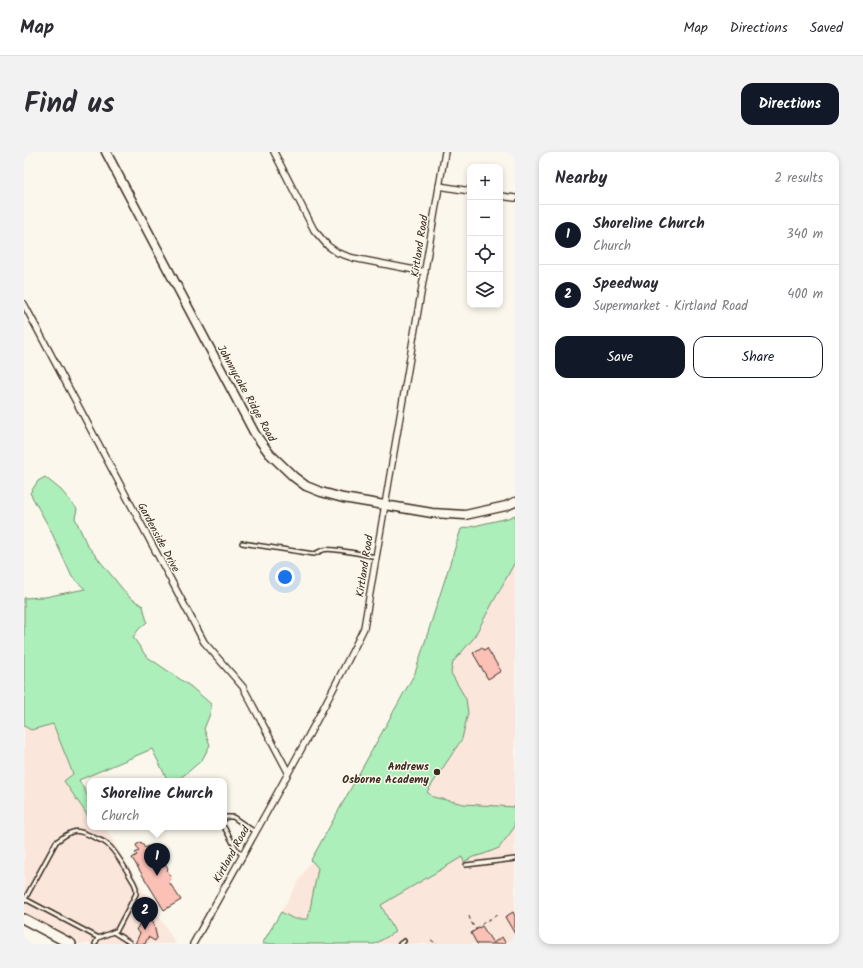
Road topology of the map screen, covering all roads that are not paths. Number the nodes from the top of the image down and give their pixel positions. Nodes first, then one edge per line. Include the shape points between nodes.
1 (106, 152) edge
2 (274, 152) edge
3 (445, 152) edge
4 (439, 186) junction
5 (467, 191) edge
6 (503, 196) edge
7 (515, 198) edge
8 (425, 272) junction
9 (24, 304) edge
10 (515, 502) edge
11 (384, 505) junction
12 (242, 543) dead end
13 (376, 557) junction
14 (288, 772) junction
15 (227, 817) edge
16 (226, 830) edge
17 (255, 832) junction
18 (242, 855) junction
19 (515, 859) edge
20 (466, 865) dead end
21 (24, 900) edge
22 (24, 919) edge
23 (113, 932) junction
24 (98, 938) junction
25 (404, 942) dead end
26 (71, 944) edge
27 (95, 944) edge
28 (130, 944) edge
29 (193, 944) edge
30 (400, 944) edge

1 - 11 main road, Johnnycake Ridge Road via 255,434 269,453 306,486 343,498
2 - 8 street via 314,230 328,246 352,258
3 - 4 street, Kirtland Road
4 - 5 street
4 - 8 street, Kirtland Road
6 - 7 street
8 - 11 street, Kirtland Road
9 - 14 street, Gardenside Drive via 204,642 243,687
10 - 11 main road, Johnnycake Ridge Road via 465,515 432,513
11 - 13 street, Kirtland Road
12 - 13 lane via 314,554 324,549
13 - 14 street, Kirtland Road via 364,628 342,674
14 - 17 street, Kirtland Road
15 - 17 lane via 233,818
16 - 18 lane
17 - 18 street, Kirtland Road
18 - 29 street, Kirtland Road
19 - 20 lane
21 - 23 lane via 56,842 72,832 82,831 114,850 136,888 136,894 117,930
21 - 24 lane
22 - 26 main road
23 - 24 lane
23 - 28 lane
24 - 27 lane
25 - 30 lane

